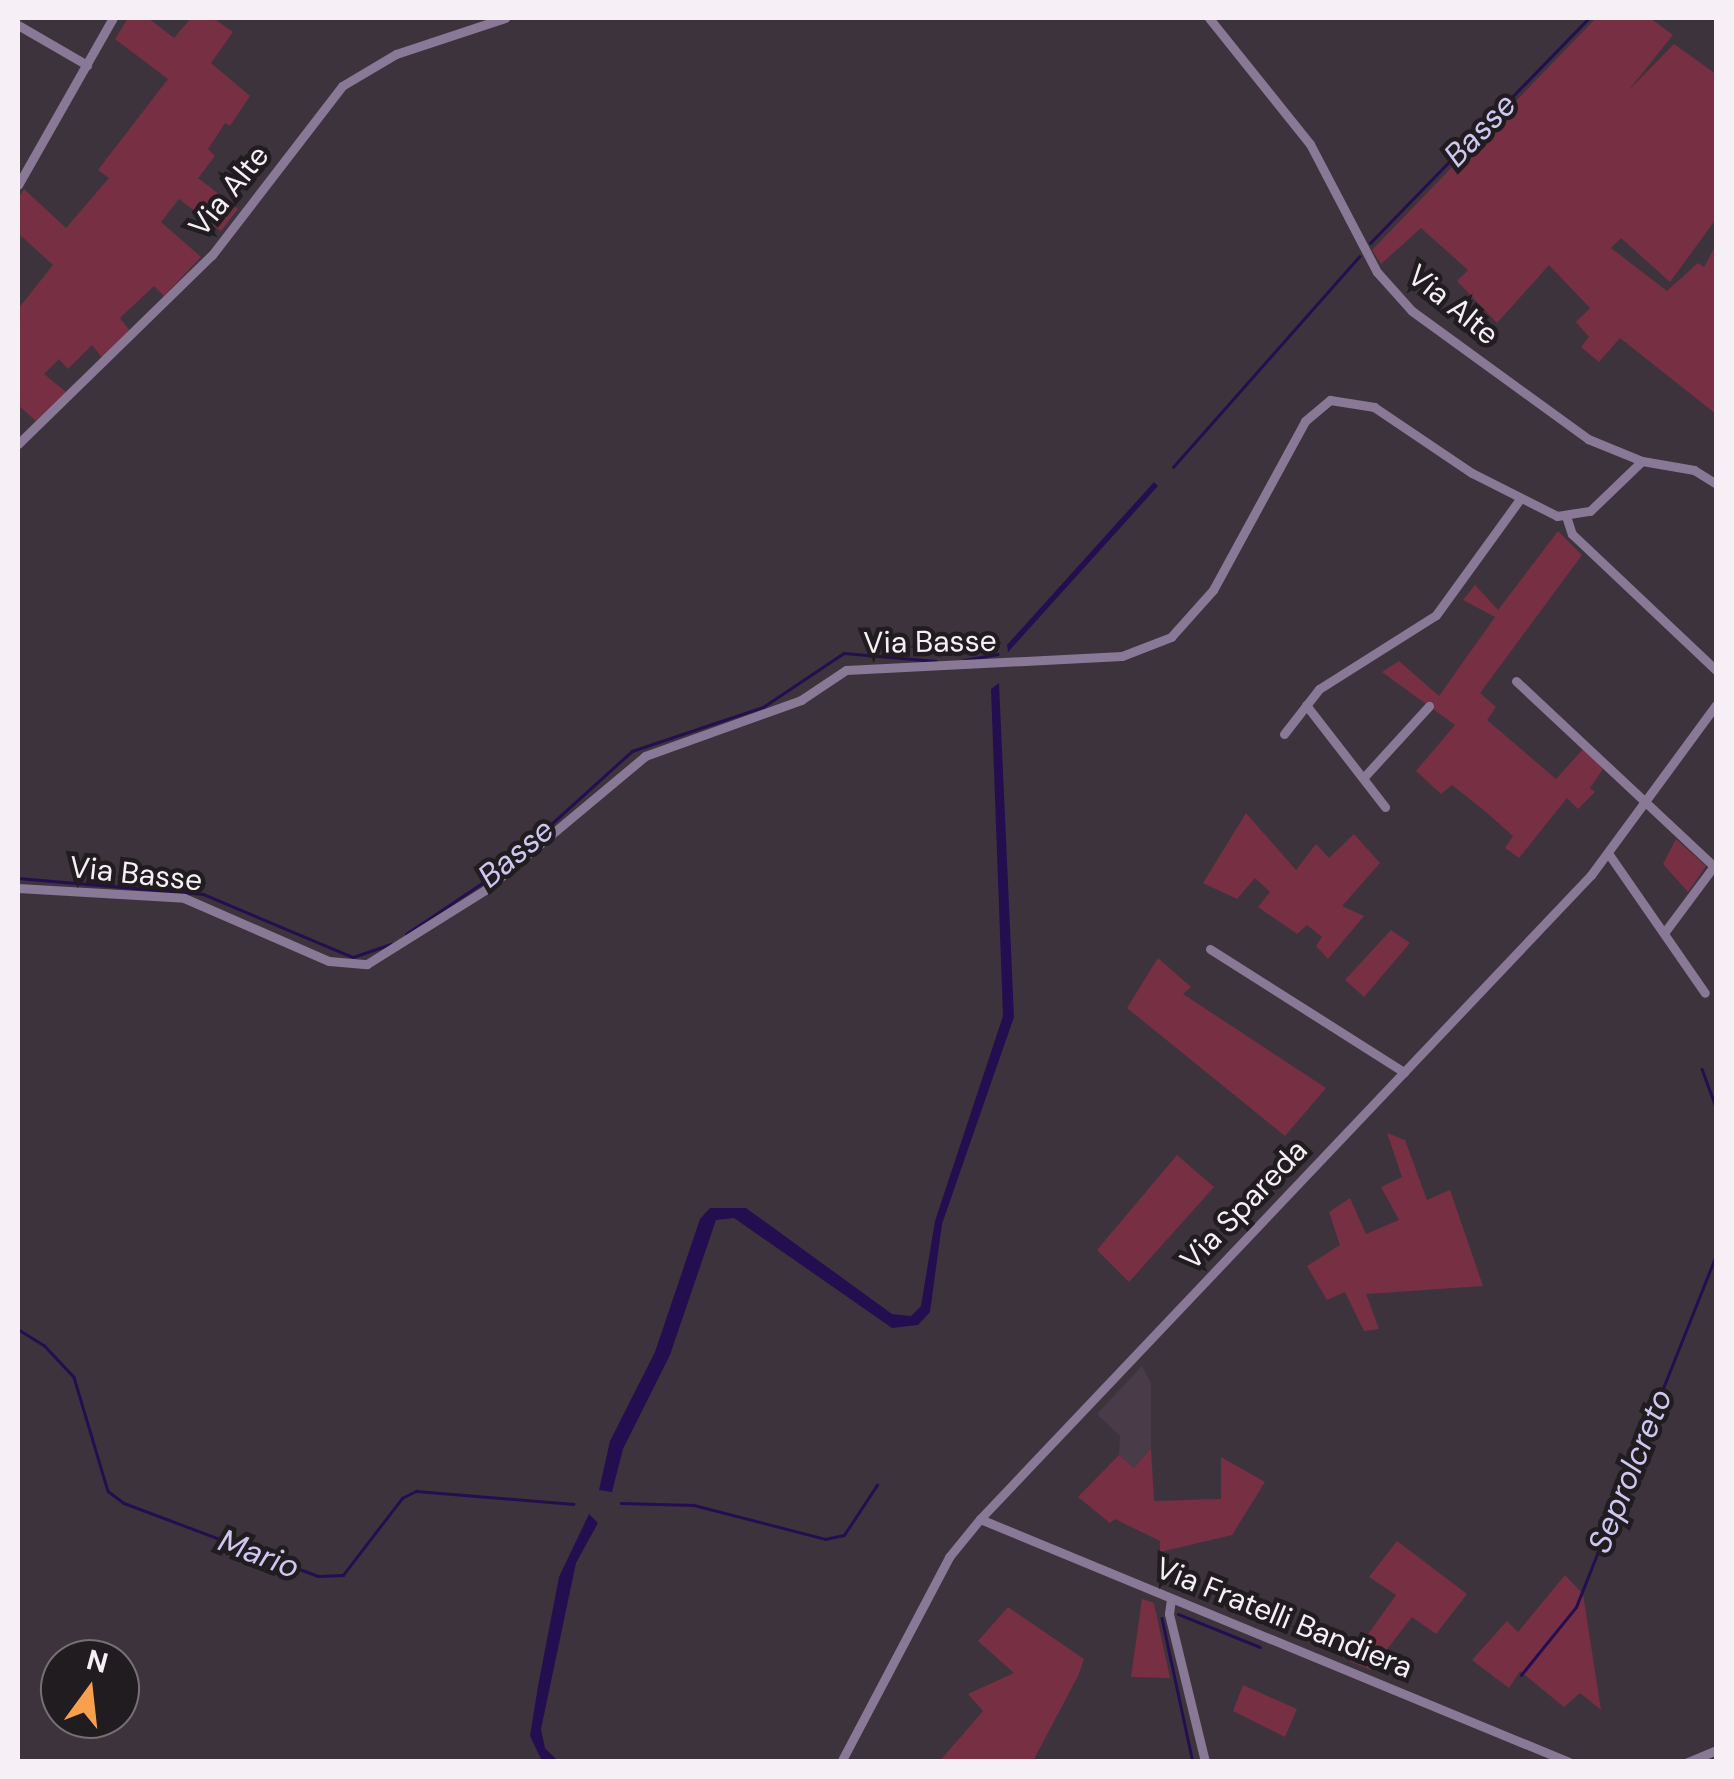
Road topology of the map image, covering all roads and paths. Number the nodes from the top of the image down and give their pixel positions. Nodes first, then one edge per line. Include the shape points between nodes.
1 (112, 18) edge
2 (505, 18) edge
3 (1208, 18) edge
4 (18, 25) edge
5 (87, 65) junction
6 (18, 185) edge
7 (18, 444) edge
8 (1642, 462) junction
9 (1716, 484) edge
10 (1520, 499) junction
11 (1566, 516) junction
12 (1716, 670) edge
13 (1516, 681) dead end
14 (1306, 705) junction
15 (1716, 705) edge
16 (1429, 706) dead end
17 (1284, 734) dead end
18 (1365, 776) junction
19 (1641, 801) junction
20 (1386, 807) dead end
21 (1608, 853) junction
22 (1715, 867) edge
23 (18, 888) edge
24 (1664, 933) junction
25 (1210, 949) dead end
26 (1705, 993) dead end
27 (1404, 1072) junction
28 (980, 1519) junction
29 (1170, 1599) junction
30 (1716, 1750) edge
31 (841, 1762) edge
32 (1206, 1762) edge
33 (1569, 1762) edge
34 (1688, 1762) edge

1 - 5 street
2 - 7 street, Via Alte via 396,54 342,86 212,254
3 - 8 street, Via Alte via 1310,144 1394,293 1588,439
4 - 5 street
5 - 6 street
8 - 9 street, Via Alte via 1694,470
8 - 11 street via 1602,502
10 - 11 street, Via Basse
10 - 14 street via 1436,614 1330,682
10 - 23 street, Via Basse via 1374,407 1330,400 1306,421 1213,590 1171,638 1122,656 846,670 801,700 645,756 485,890 367,964 329,961 184,898
11 - 12 street via 1572,534
13 - 19 street
14 - 17 street
14 - 18 street
15 - 19 street, Via Spareda
16 - 18 street
18 - 20 street
19 - 21 street, Via Spareda
19 - 22 street
21 - 24 street
21 - 27 street, Via Spareda
22 - 24 street
24 - 26 street
25 - 27 street
27 - 28 street, Via Spareda
28 - 29 street, Via Fratelli Bandiera
28 - 31 street, Via Spareda via 949,1557
29 - 32 street via 1168,1614
29 - 33 street, Via Fratelli Bandiera
30 - 34 street

